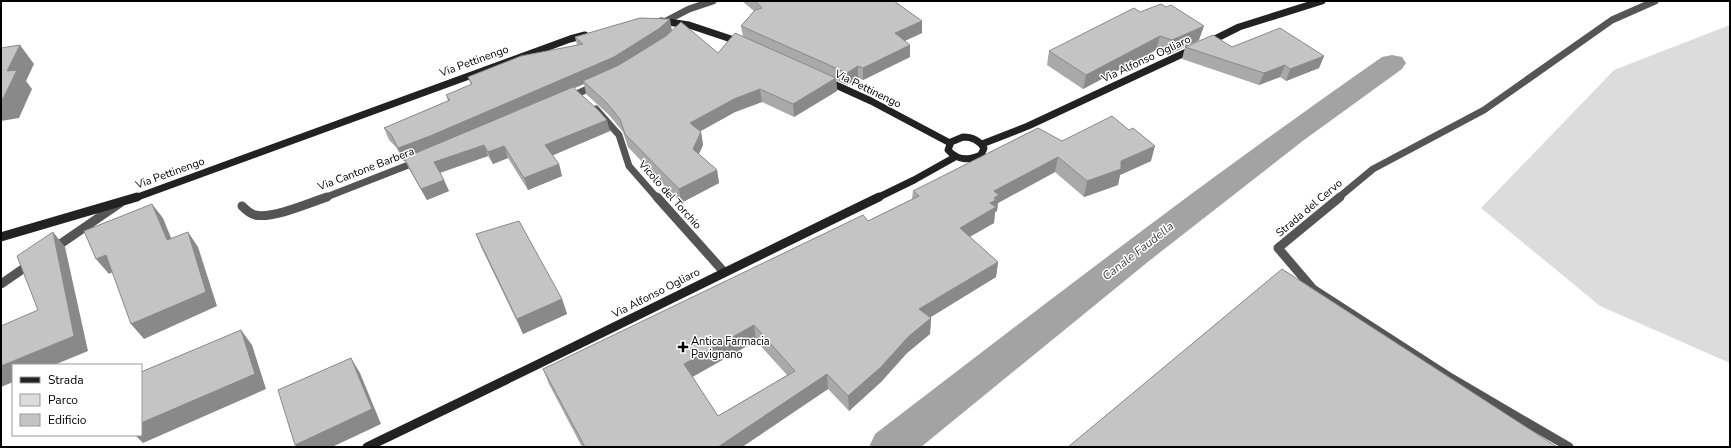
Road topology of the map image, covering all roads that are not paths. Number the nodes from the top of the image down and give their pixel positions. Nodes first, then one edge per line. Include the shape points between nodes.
1 (714, 1) edge
2 (1322, 1) edge
3 (1655, 1) edge
4 (666, 21) junction
5 (653, 22) edge
6 (593, 33) edge
7 (744, 44) edge
8 (1204, 44) edge
9 (1197, 47) edge
10 (822, 79) edge
11 (602, 82) edge
12 (584, 98) junction
13 (564, 99) edge
14 (950, 143) junction
15 (982, 144) junction
16 (955, 156) junction
17 (423, 159) edge
18 (120, 203) junction
19 (242, 206) dead end
20 (1, 237) edge
21 (724, 272) junction
22 (1, 284) edge
23 (367, 447) edge
24 (1569, 447) edge

1 - 4 street via 688,9
2 - 8 main road, Via Alfonso Ogliaro via 1239,27
3 - 24 street, Strada del Cervo via 1612,20 1484,110 1372,169 1278,248 1313,289 1451,378
4 - 5 main road
4 - 7 main road
6 - 18 main road, Via Pettinengo via 481,70
9 - 15 main road, Via Alfonso Ogliaro via 1028,126
10 - 14 main road, Via Pettinengo via 872,101
11 - 12 street
12 - 13 street
12 - 21 street, Vicolo del Torchio via 619,135 629,166
14 - 15 main road via 957,138 968,137
14 - 16 main road via 948,150
15 - 16 main road via 983,152 976,158 965,159
16 - 21 main road, Via Alfonso Ogliaro via 914,180
17 - 19 street, Via Cantone Barbera via 300,207 274,214 254,215
18 - 20 main road, Via Pettinengo
18 - 22 street
21 - 23 main road, Via Alfonso Ogliaro

